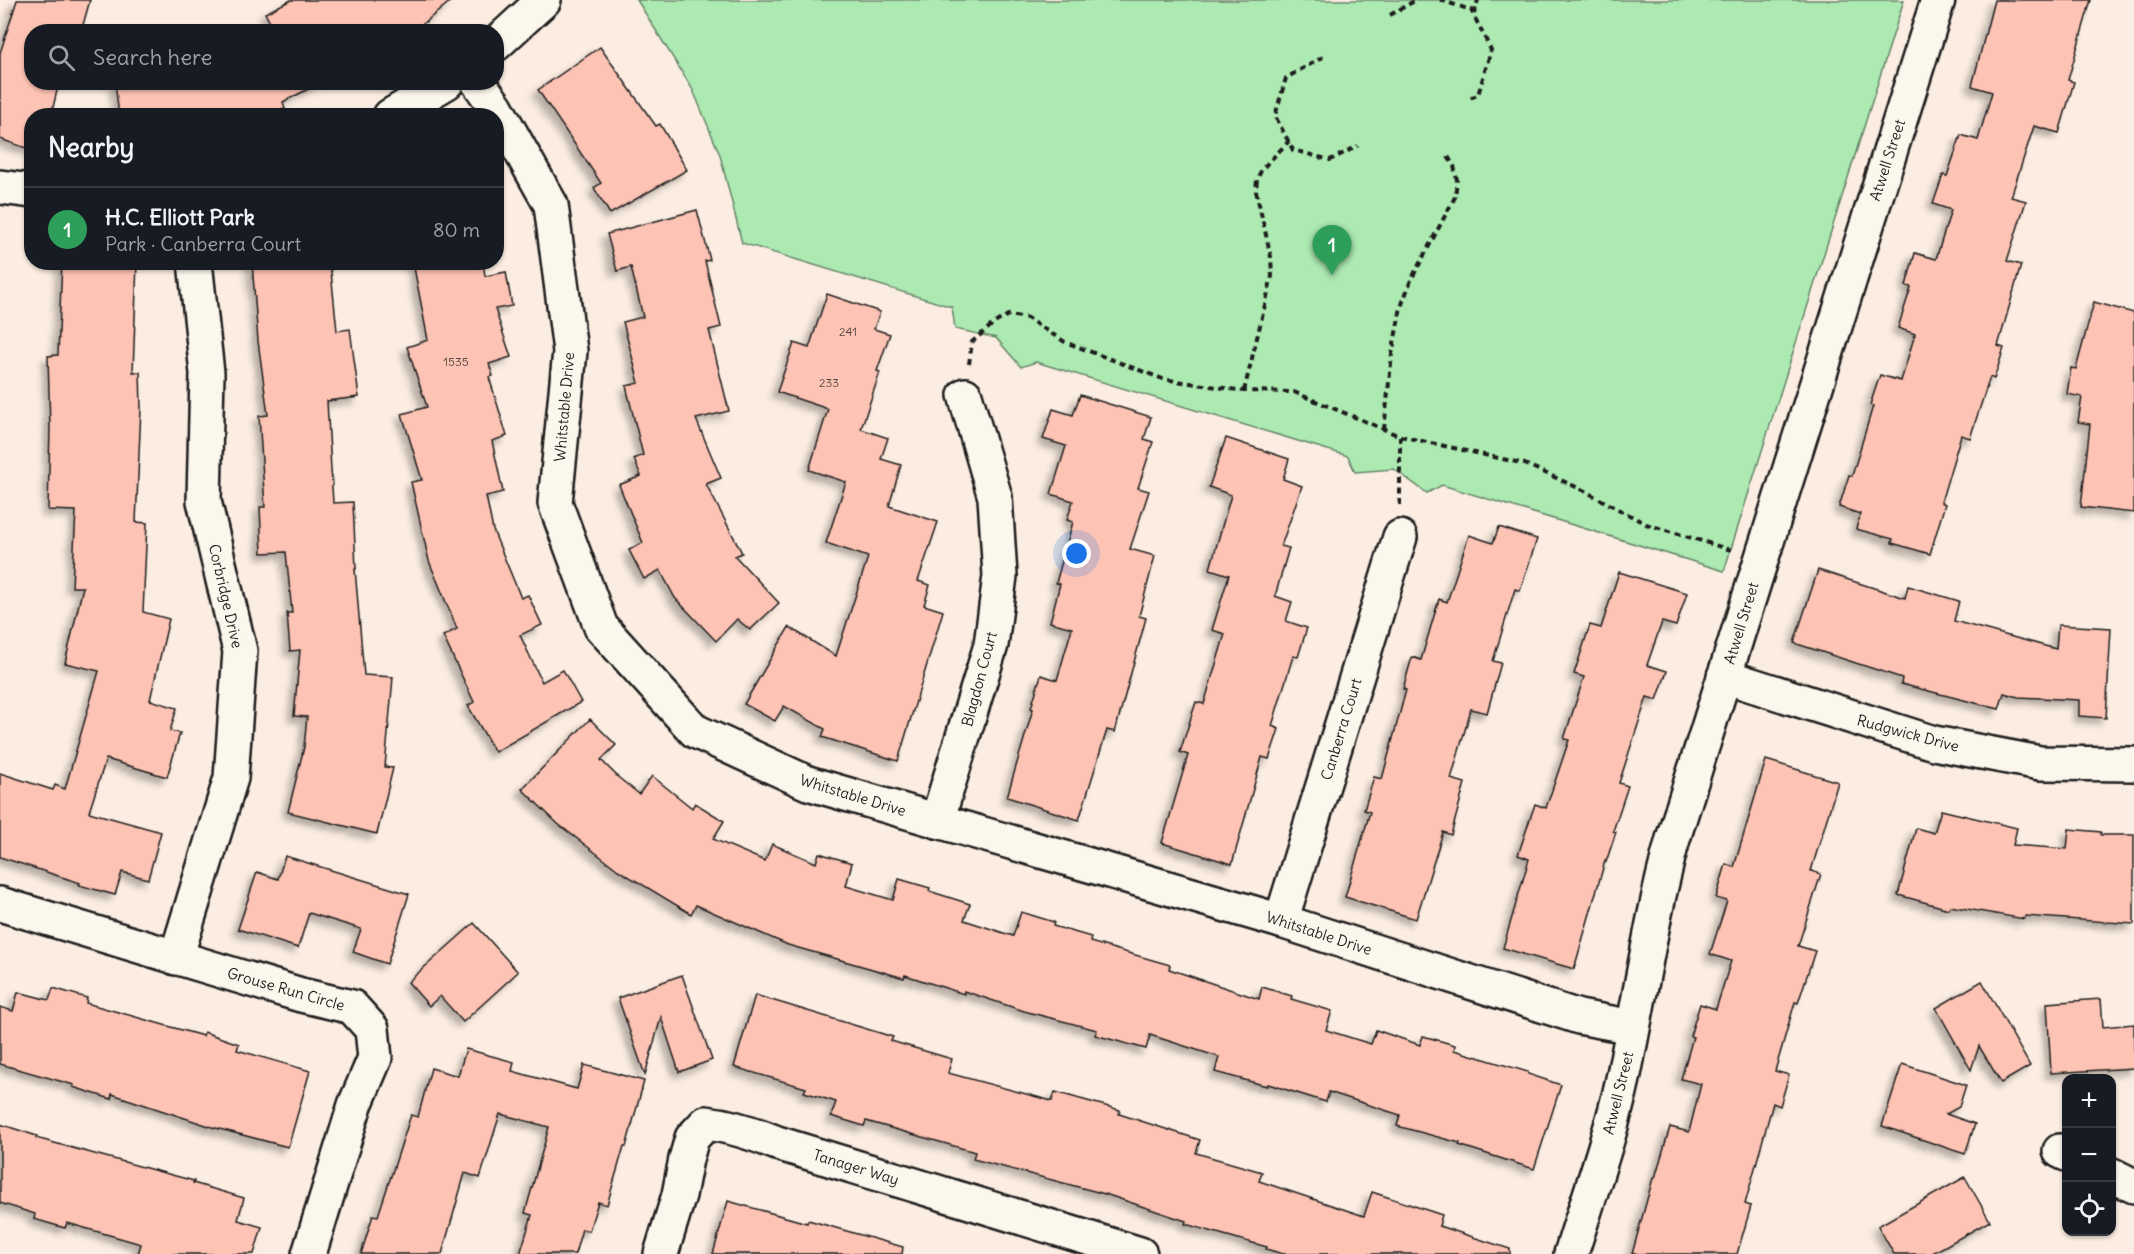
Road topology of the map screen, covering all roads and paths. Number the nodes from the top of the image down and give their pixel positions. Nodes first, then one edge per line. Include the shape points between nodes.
1 (544, 0) edge
2 (1416, 0) edge
3 (1440, 0) edge
4 (1478, 0) edge
5 (1938, 0) edge
6 (1473, 14) junction
7 (1389, 15) dead end
8 (504, 37) edge
9 (1323, 57) dead end
10 (434, 90) edge
11 (484, 90) edge
12 (1469, 98) dead end
13 (403, 108) edge
14 (497, 108) edge
15 (504, 121) edge
16 (1289, 141) junction
17 (1358, 146) dead end
18 (1447, 155) dead end
19 (0, 187) edge
20 (24, 190) edge
21 (196, 270) edge
22 (1244, 391) junction
23 (965, 395) joint
24 (1384, 430) junction
25 (1400, 436) junction
26 (1400, 537) joint
27 (1761, 559) junction
28 (1724, 676) junction
29 (2134, 764) edge
30 (938, 821) junction
31 (0, 904) edge
32 (1281, 921) junction
33 (176, 958) junction
34 (1633, 1027) junction
35 (2116, 1178) edge
36 (2134, 1186) edge
37 (309, 1254) edge
38 (661, 1254) edge
39 (1140, 1254) edge
40 (1571, 1254) edge

1 - 8 street
2 - 7 path
3 - 6 path
4 - 6 path
5 - 27 street, Atwell Street
6 - 12 path via 1491,50 1478,95
9 - 16 path via 1286,78 1275,116
10 - 13 street
11 - 14 street, Whitstable Drive
15 - 30 street, Whitstable Drive via 551,205 570,351 555,503 601,627 695,731 808,783
16 - 17 path via 1293,150 1330,160
16 - 22 path via 1257,179 1257,200 1272,276
18 - 24 path via 1454,166 1455,197 1401,307
19 - 20 street
21 - 33 street, Corbridge Drive via 207,373 204,501 240,651 231,778
22 - 23 path via 1163,379 1065,342 1027,318 1008,315 972,342
22 - 24 path via 1294,392
23 - 30 street, Blagdon Court via 995,497 1000,576 991,645
24 - 25 path
25 - 26 path
25 - 27 path via 1525,464 1646,524
26 - 32 street, Canberra Court
27 - 28 street, Atwell Street
28 - 29 street, Rudgwick Drive via 1934,743 2040,763
28 - 34 street, Atwell Street via 1659,889
30 - 32 street, Whitstable Drive
31 - 33 street, Grouse Run Circle
32 - 34 street, Whitstable Drive via 1579,1017
33 - 37 street, Grouse Run Circle via 352,1008 372,1029 375,1058 355,1105
34 - 40 street, Atwell Street via 1614,1114
35 - 36 street
38 - 39 street, Tanager Way via 692,1138 706,1123 748,1131

